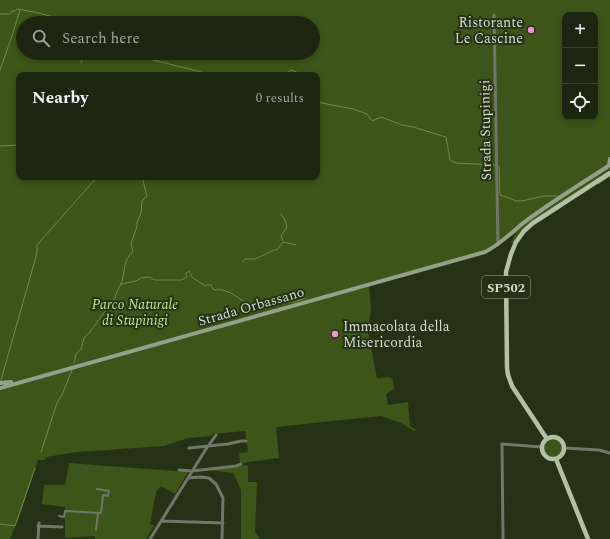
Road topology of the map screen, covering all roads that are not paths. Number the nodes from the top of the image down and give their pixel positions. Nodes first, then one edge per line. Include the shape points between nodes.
1 (494, 15) dead end
2 (610, 159) edge
3 (610, 173) edge
4 (498, 244) junction
5 (2, 385) edge
6 (216, 434) dead end
7 (548, 439) junction
8 (246, 441) dead end
9 (208, 446) junction
10 (542, 447) junction
11 (189, 448) dead end
12 (564, 448) junction
13 (610, 453) edge
14 (556, 459) junction
15 (241, 464) dead end
16 (179, 470) dead end
17 (192, 471) junction
18 (188, 478) junction
19 (97, 489) dead end
20 (98, 513) junction
21 (59, 516) dead end
22 (162, 521) junction
23 (223, 523) junction
24 (62, 527) dead end
25 (96, 530) dead end
26 (38, 539) edge
27 (150, 539) edge
28 (222, 539) edge
29 (503, 539) edge
30 (588, 539) edge

1 - 4 street, Strada Stupinigi
2 - 4 main road via 607,167 521,224
3 - 7 main road, SP502 via 524,231 516,242 506,272 508,376
4 - 5 main road, Strada Orbassano via 492,249 474,255
6 - 9 street
7 - 10 main road
7 - 12 main road via 559,439 563,442
8 - 9 street
9 - 11 street
9 - 17 street
10 - 14 main road via 542,452 547,457
10 - 29 street via 502,444
12 - 13 street
12 - 14 main road
14 - 30 main road
15 - 17 street
16 - 17 street
17 - 18 street
18 - 22 street
18 - 23 street via 209,478 216,484 223,498
19 - 20 street via 109,491 108,496 103,496 101,513
20 - 21 street via 65,511 64,517
20 - 25 street
22 - 23 street
22 - 27 street
23 - 28 street
24 - 26 street via 38,525

